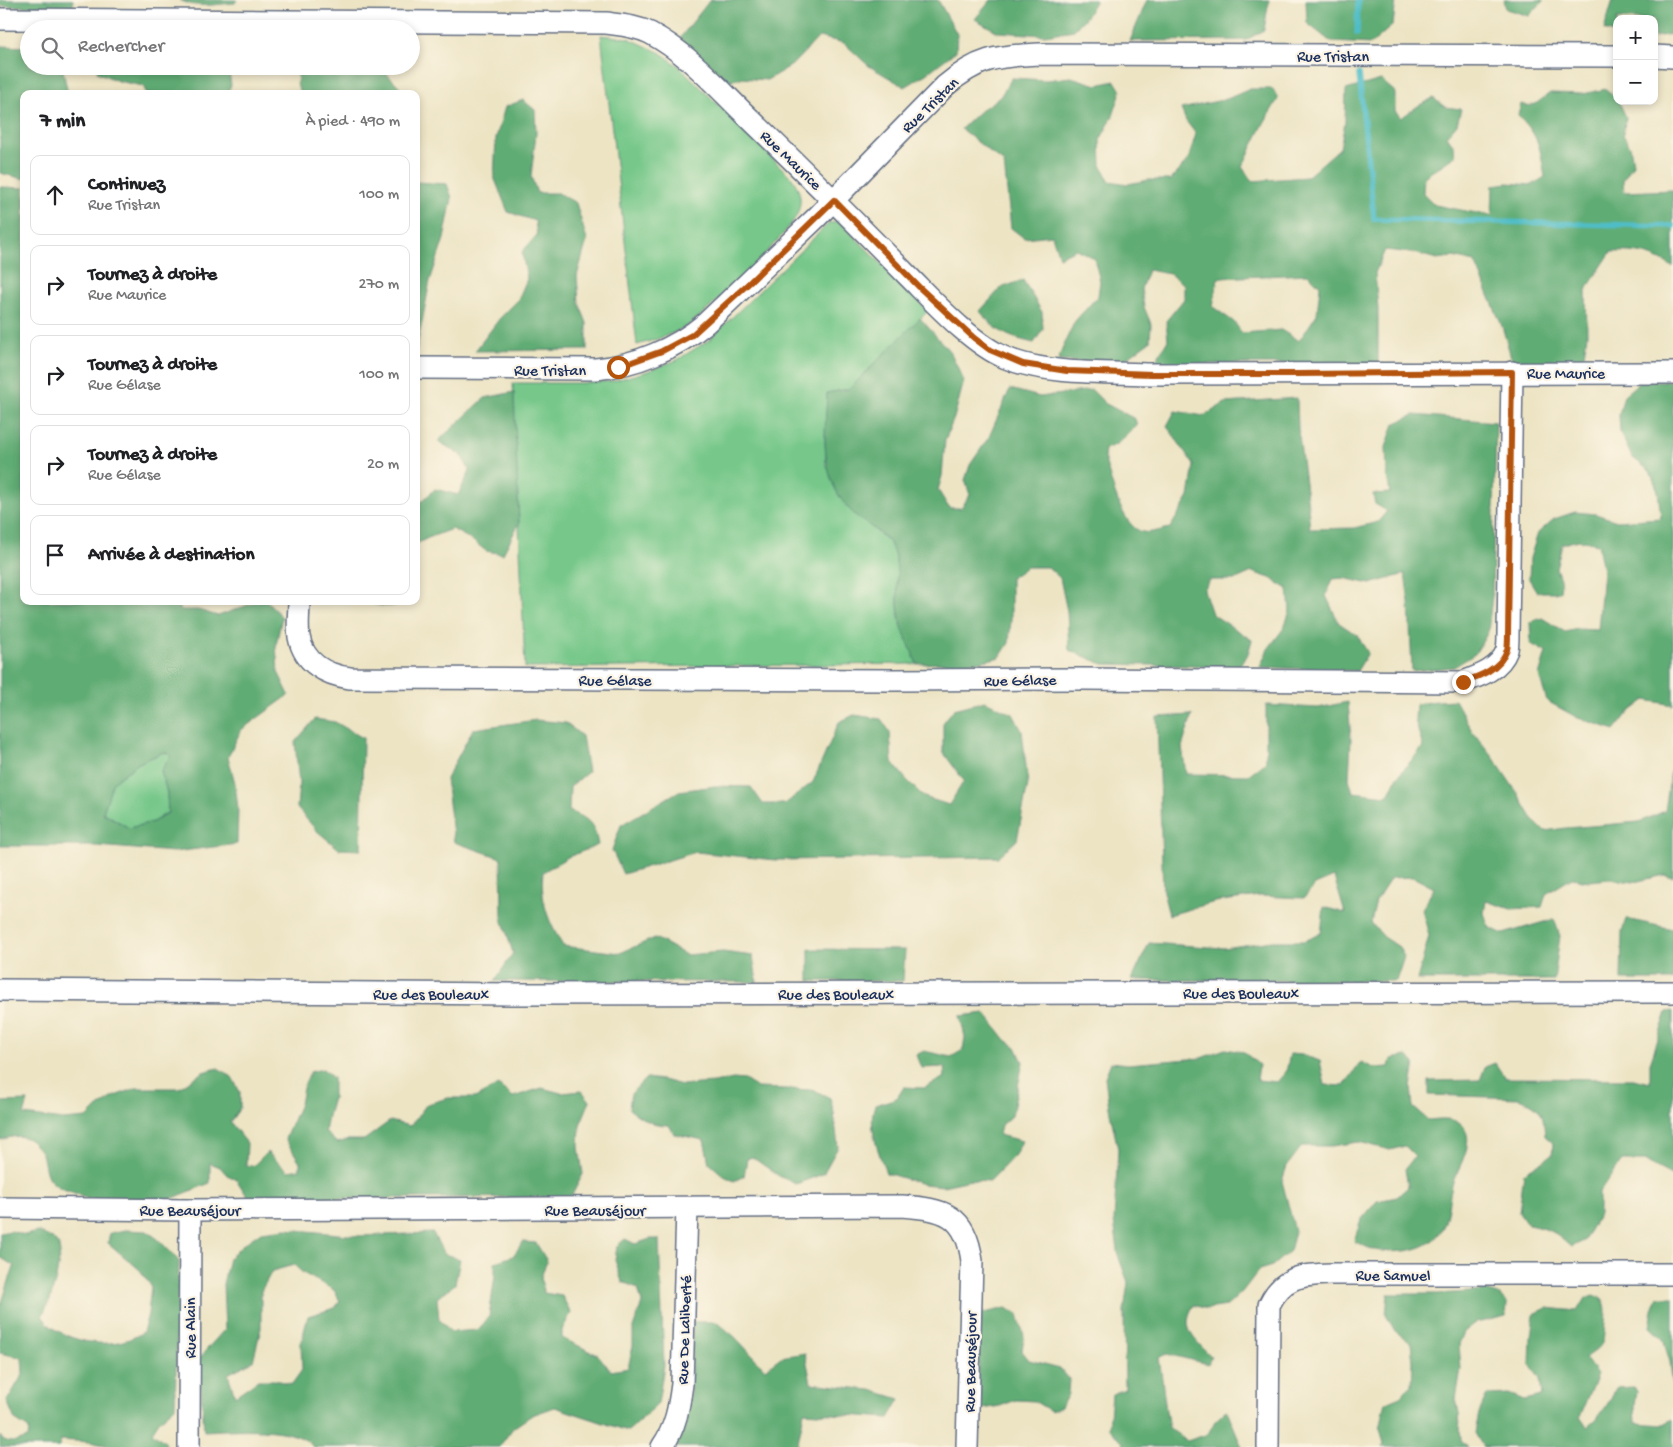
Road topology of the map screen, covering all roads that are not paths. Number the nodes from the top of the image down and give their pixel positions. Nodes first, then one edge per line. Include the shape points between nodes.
1 (0, 19) edge
2 (149, 20) edge
3 (420, 22) edge
4 (1613, 56) edge
5 (1658, 56) edge
6 (1673, 56) edge
7 (834, 200) junction
8 (420, 368) edge
9 (1512, 372) junction
10 (1673, 373) edge
11 (299, 605) edge
12 (0, 990) edge
13 (1673, 992) edge
14 (0, 1208) edge
15 (687, 1208) junction
16 (190, 1210) junction
17 (1673, 1274) edge
18 (189, 1447) edge
19 (662, 1447) edge
20 (968, 1447) edge
21 (1268, 1447) edge

1 - 2 street, Rue Maurice
3 - 7 street, Rue Maurice via 596,23 631,26 649,33 688,59
4 - 7 street, Rue Tristan via 1038,54 996,58 978,63 945,86
5 - 6 street
7 - 8 street, Rue Tristan via 692,335 654,354 618,367 596,369
7 - 9 street, Rue Maurice via 974,338 990,350 1023,364 1067,371 1152,374
9 - 10 street, Rue Maurice
9 - 11 street, Rue Gélase via 1507,650 1490,671 1463,682 350,678 322,671 305,652 299,638
12 - 13 street, Rue des Bouleaux via 516,994
14 - 16 street, Rue Beauséjour
15 - 16 street, Rue Beauséjour
15 - 19 street, Rue De Laliberté via 679,1406 675,1424
15 - 20 street, Rue Beauséjour via 902,1206 942,1211 951,1216 965,1236 972,1261
16 - 18 street, Rue Alain
17 - 21 street, Rue Samuel via 1331,1274 1299,1277 1286,1282 1269,1305

